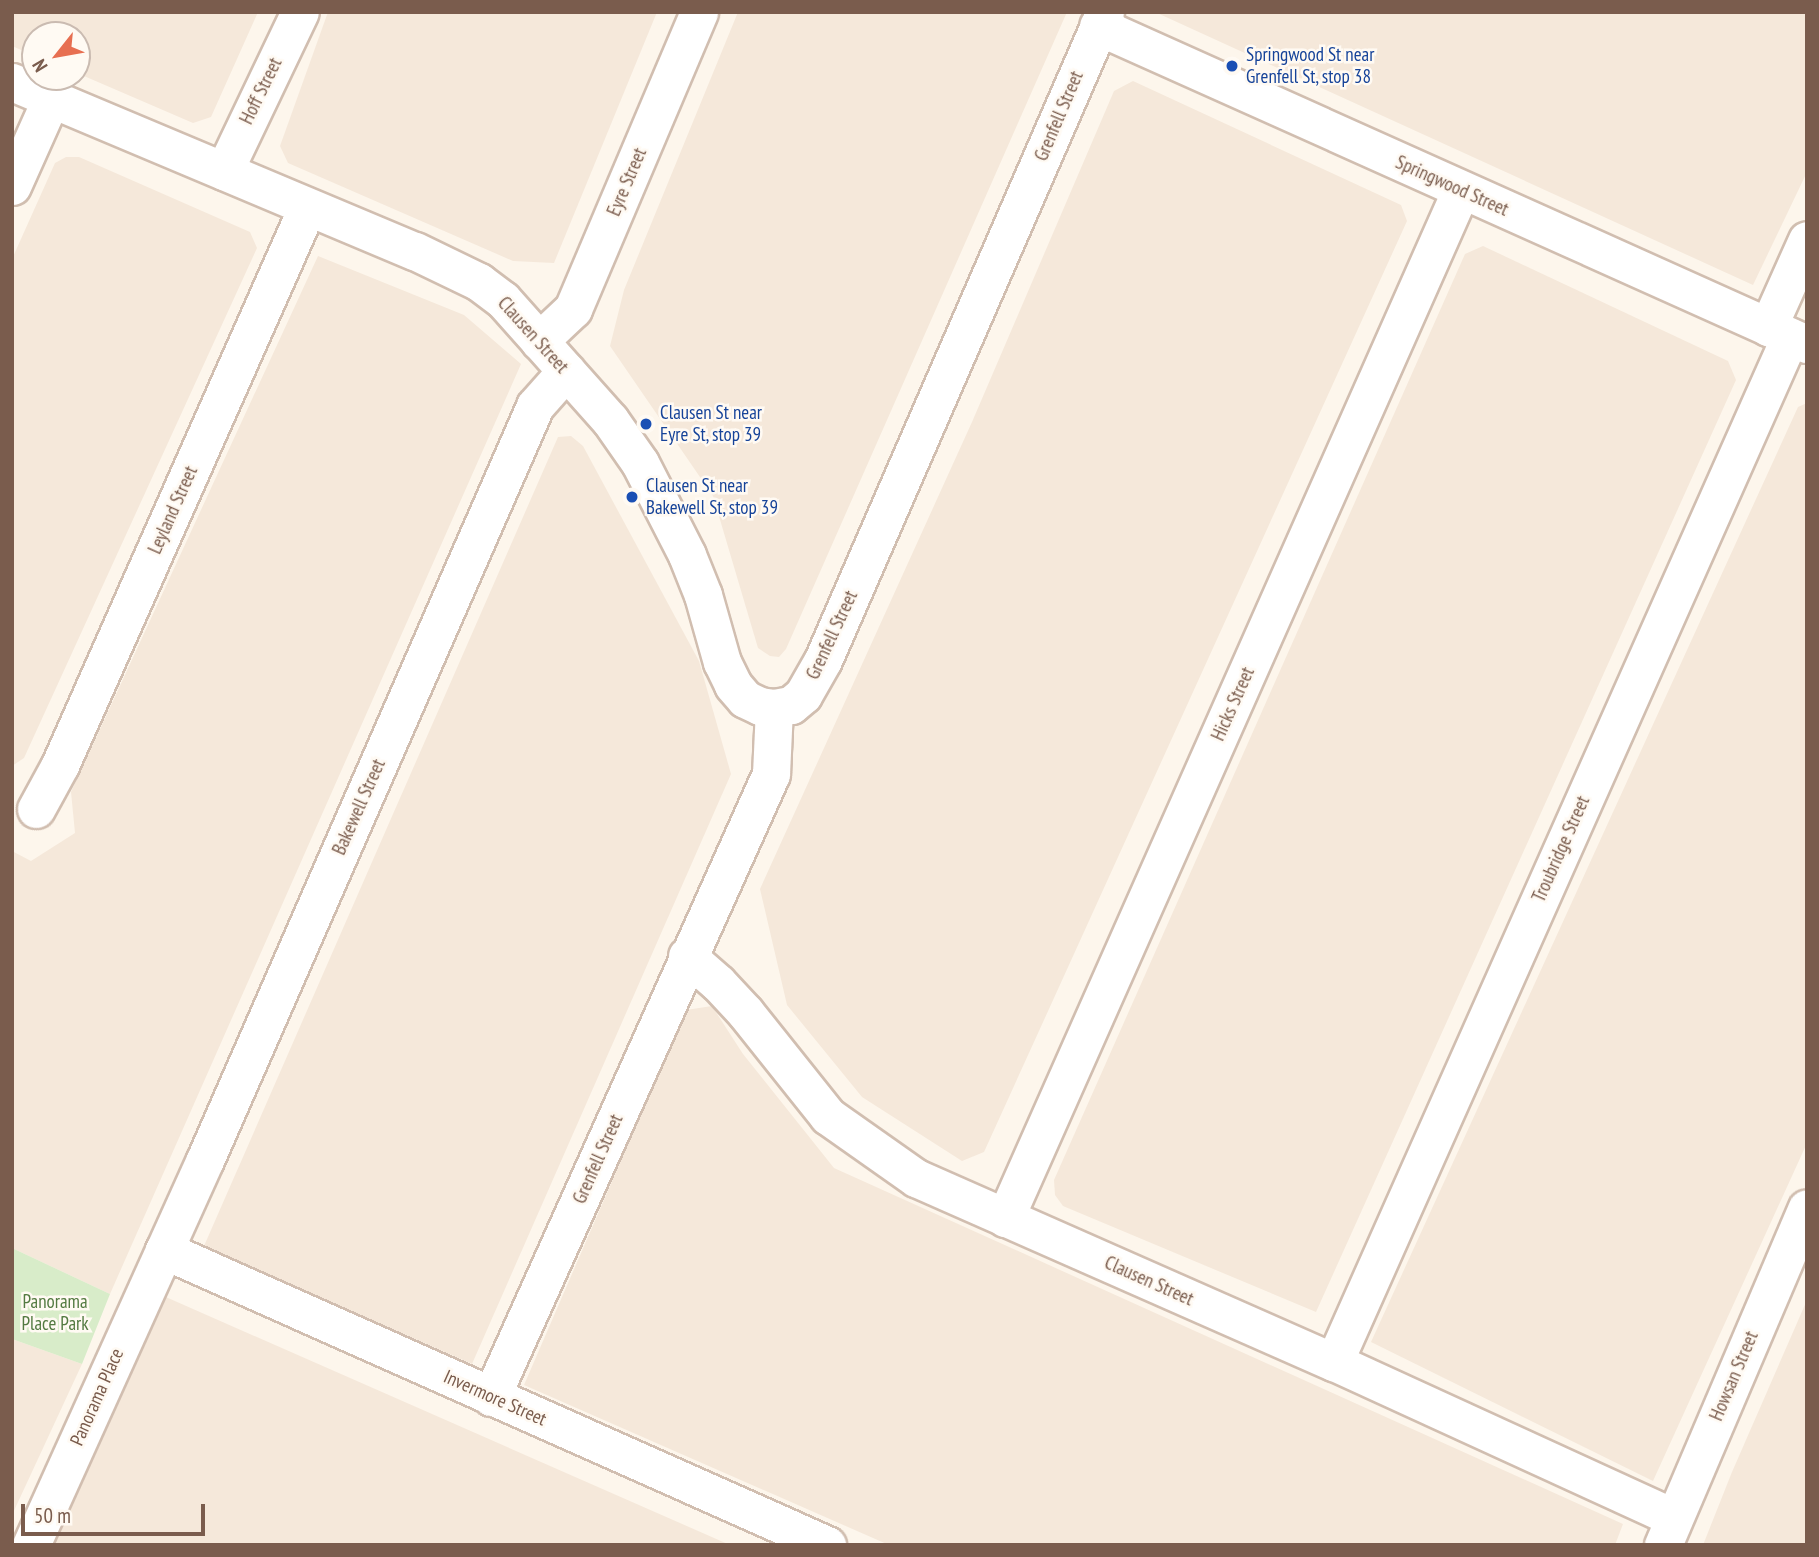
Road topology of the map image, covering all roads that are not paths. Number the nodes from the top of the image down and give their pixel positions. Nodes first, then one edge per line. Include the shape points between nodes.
1 (300, 12) edge
2 (699, 12) edge
3 (1102, 19) edge
4 (12, 82) edge
5 (51, 99) junction
6 (224, 171) junction
7 (12, 186) edge
8 (1461, 190) junction
9 (307, 208) junction
10 (1807, 240) edge
11 (1788, 336) edge
12 (539, 341) junction
13 (566, 371) junction
14 (774, 708) junction
15 (36, 809) dead end
16 (687, 956) junction
17 (1807, 1208) edge
18 (1005, 1218) junction
19 (164, 1250) junction
20 (1334, 1362) junction
21 (491, 1397) junction
22 (1668, 1531) edge
23 (31, 1545) edge
24 (827, 1545) edge

1 - 6 street, Hoff Street
2 - 12 street, Eyre Street via 573,309
3 - 8 street, Springwood Street
3 - 14 street, Grenfell Street via 823,660 803,695 791,705
4 - 5 street, Clausen Street
5 - 6 street, Clausen Street
5 - 7 street
6 - 9 street, Clausen Street
8 - 11 street, Springwood Street
8 - 18 street, Hicks Street
9 - 12 street, Clausen Street via 479,282 503,300
9 - 15 street, Leyland Street via 60,765
10 - 11 street, Troubridge Street
11 - 20 street, Troubridge Street
12 - 13 street, Clausen Street
13 - 14 street, Clausen Street via 610,420 666,511 695,575 733,685 746,699
13 - 19 street, Bakewell Street via 535,406
14 - 16 street, Grenfell Street via 771,775
16 - 18 street, Clausen Street via 745,1012 828,1116 916,1178
16 - 21 street, Grenfell Street
17 - 22 street, Howsan Street
18 - 20 street, Clausen Street
19 - 21 street, Invermore Street
19 - 23 street, Panorama Place
20 - 22 street, Clausen Street
21 - 24 street, Invermore Street

